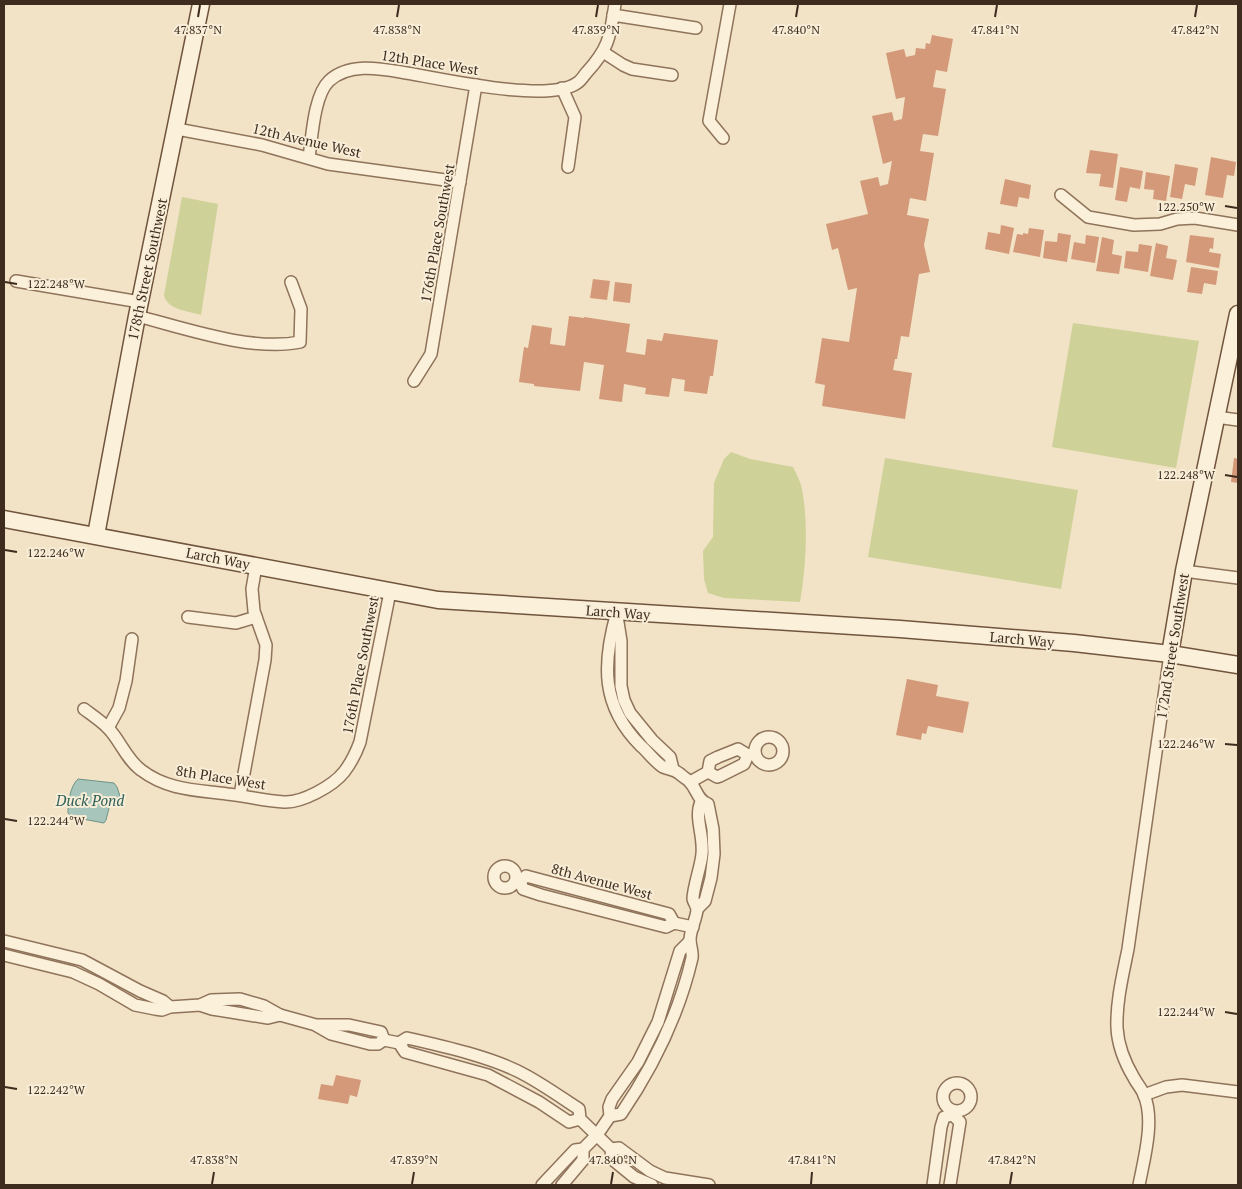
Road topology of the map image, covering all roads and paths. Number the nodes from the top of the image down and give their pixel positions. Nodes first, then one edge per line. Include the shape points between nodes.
1 (202, 4) edge
2 (730, 4) edge
3 (614, 9) edge
4 (696, 28) dead end
5 (603, 52) junction
6 (672, 75) dead end
7 (476, 85) junction
8 (562, 88) junction
9 (176, 129) junction
10 (723, 138) dead end
11 (309, 157) junction
12 (568, 167) dead end
13 (460, 182) junction
14 (1061, 195) dead end
15 (1238, 225) edge
16 (16, 281) dead end
17 (291, 282) dead end
18 (139, 309) junction
19 (1238, 314) edge
20 (414, 381) dead end
21 (1216, 417) junction
22 (1238, 420) edge
23 (4, 519) edge
24 (96, 535) junction
25 (256, 566) junction
26 (1184, 570) junction
27 (1238, 578) edge
28 (390, 592) junction
29 (617, 612) junction
30 (188, 617) dead end
31 (256, 617) junction
32 (132, 638) dead end
33 (1170, 654) junction
34 (1238, 665) edge
35 (84, 709) dead end
36 (108, 728) junction
37 (708, 772) junction
38 (690, 782) junction
39 (323, 790) joint
40 (240, 795) junction
41 (518, 881) dead end
42 (693, 927) junction
43 (4, 941) edge
44 (4, 955) edge
45 (170, 1007) junction
46 (399, 1044) junction
47 (1238, 1092) edge
48 (1144, 1095) junction
49 (580, 1119) junction
50 (597, 1135) junction
51 (583, 1149) junction
52 (611, 1149) junction
53 (542, 1185) edge
54 (562, 1185) edge
55 (652, 1185) edge
56 (709, 1185) edge
57 (933, 1185) edge
58 (950, 1185) edge
59 (1139, 1185) edge

1 - 9 main road, 178th Street Southwest
2 - 10 street via 709,121
3 - 4 street
3 - 5 street via 609,41
5 - 6 street via 623,65
5 - 8 street, 12th Place West via 576,84
7 - 8 street, 12th Place West via 530,92
7 - 11 street, 12th Place West via 374,67 346,71 328,81 318,100
7 - 13 street, 176th Place Southwest
8 - 12 street via 575,117
9 - 11 street, 12th Avenue West
9 - 18 main road, 178th Street Southwest
11 - 13 street, 12th Avenue West via 328,164
13 - 20 street, 176th Place Southwest via 432,354
14 - 15 street via 1088,217 1134,225 1195,218
16 - 18 street
17 - 18 street via 301,309 300,342 291,344 220,338
18 - 24 main road, 178th Street Southwest
19 - 21 main road, 172nd Street Southwest
21 - 22 street
21 - 26 main road, 172nd Street Southwest
23 - 24 main road, Larch Way
24 - 25 main road, Larch Way
25 - 28 main road, Larch Way
25 - 31 street via 252,589
26 - 27 street
26 - 33 main road, 172nd Street Southwest
28 - 29 main road, Larch Way via 438,600
28 - 39 street, 176th Place Southwest via 360,742 343,774
29 - 33 main road, Larch Way via 900,629
29 - 38 street via 624,700 630,713 670,757 673,769
30 - 31 street via 236,623
31 - 40 street via 266,645 265,660
32 - 36 street via 119,708
33 - 34 main road, Larch Way
33 - 48 street, 172nd Street Southwest via 1117,1028 1125,1062
35 - 36 street, 8th Place West
36 - 40 street, 8th Place West via 139,769 160,781 178,788
37 - 37 street via 720,776 744,764 752,754 738,749 718,756 710,761
37 - 38 street
38 - 42 street via 701,802 698,810 702,834 693,899 697,909
39 - 40 street, 8th Place West via 286,802
41 - 42 street, 8th Avenue West via 526,876 669,914 674,922
42 - 50 street via 690,941 680,951 658,1022 638,1062 612,1099 610,1116
43 - 45 street via 82,960
44 - 45 street via 73,972 135,1005 162,1010
45 - 46 street via 240,999 316,1025 331,1034 370,1044 384,1040
46 - 49 street via 404,1052 488,1075 569,1122
46 - 49 street via 407,1038 502,1064 579,1109
47 - 48 street via 1182,1085
48 - 59 street via 1148,1122
49 - 50 street
50 - 51 street
50 - 52 street
51 - 53 street via 575,1150
51 - 54 street via 583,1160
52 - 55 street via 612,1158 634,1177
52 - 56 street via 619,1148 665,1178
57 - 58 street via 941,1127 944,1117 953,1113 960,1122

